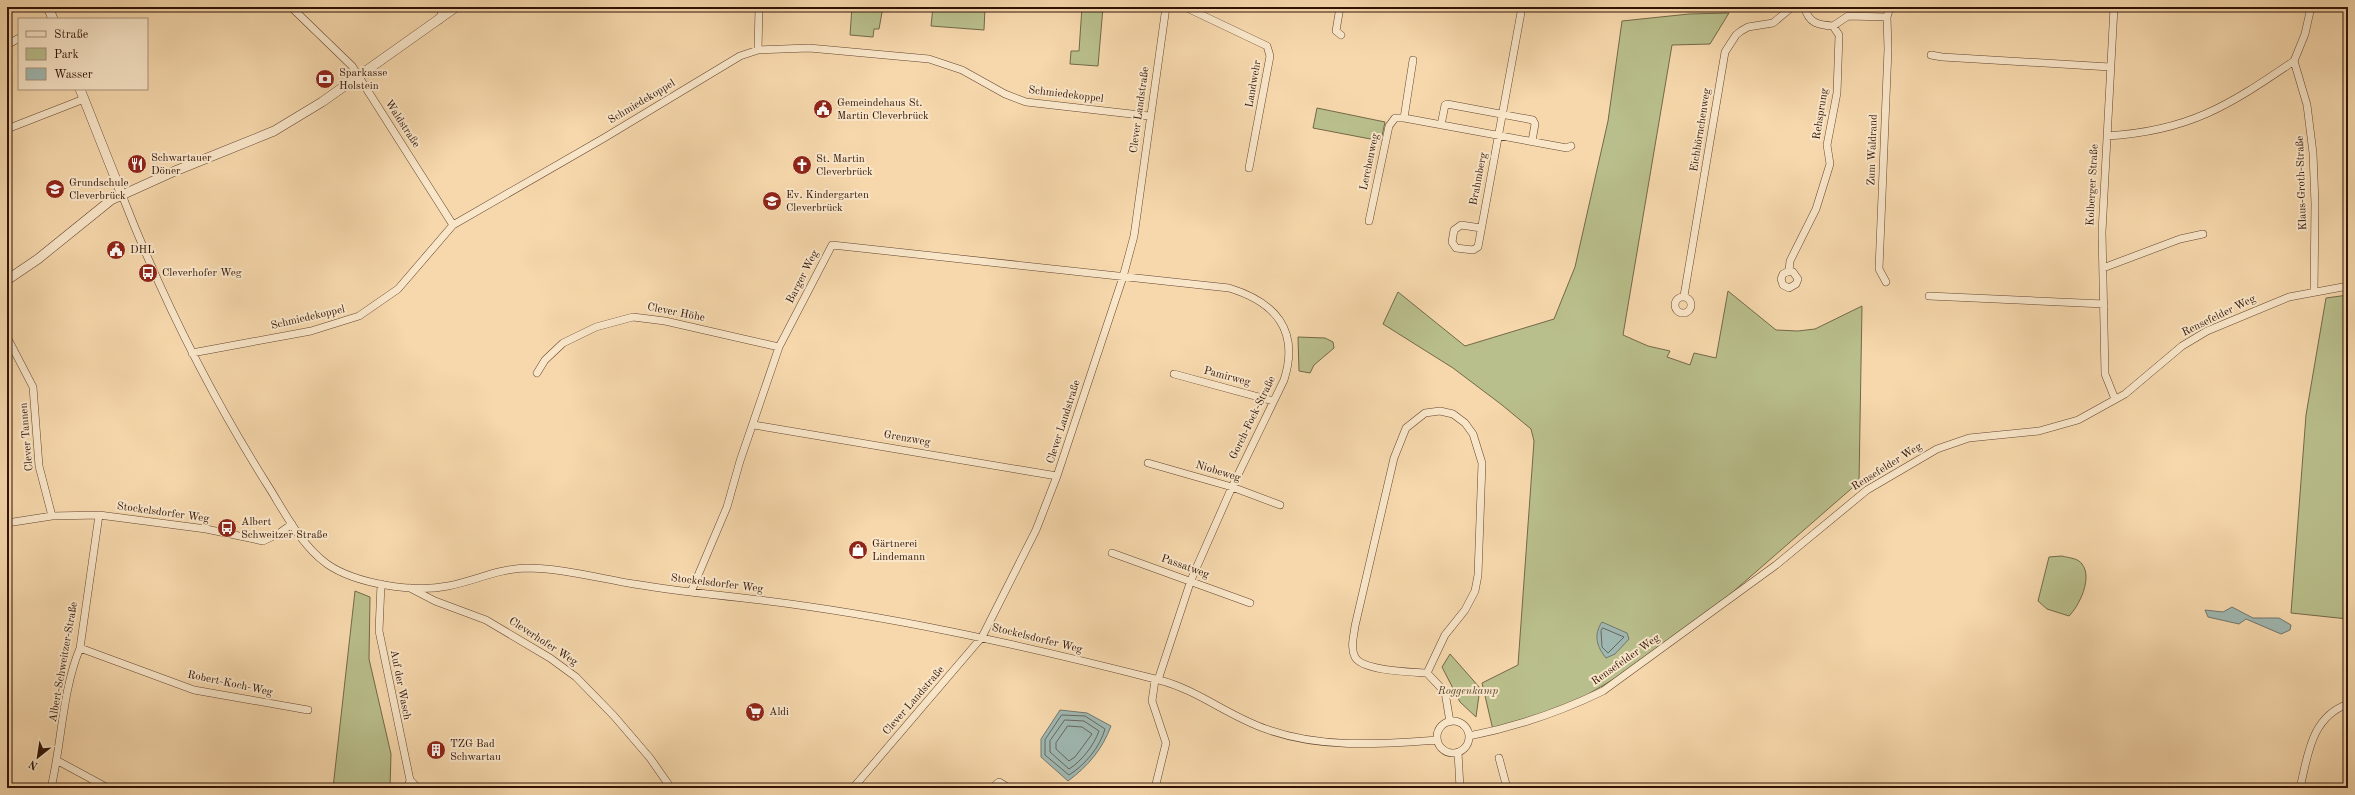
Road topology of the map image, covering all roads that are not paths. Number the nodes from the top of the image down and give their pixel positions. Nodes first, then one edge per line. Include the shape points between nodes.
1 (48, 7) edge
2 (291, 7) edge
3 (444, 7) edge
4 (456, 7) edge
5 (759, 7) edge
6 (1166, 7) edge
7 (1185, 7) edge
8 (1340, 7) edge
9 (1522, 7) edge
10 (1793, 7) edge
11 (1805, 7) edge
12 (1890, 7) edge
13 (2114, 7) edge
14 (2311, 7) edge
15 (1887, 17) junction
16 (53, 18) edge
17 (438, 20) junction
18 (1833, 26) junction
19 (1341, 35) dead end
20 (18, 39) edge
21 (7, 45) edge
22 (758, 50) junction
23 (1931, 55) dead end
24 (1413, 60) dead end
25 (2294, 61) junction
26 (2110, 67) junction
27 (359, 76) junction
28 (80, 90) edge
29 (84, 99) junction
30 (1503, 114) junction
31 (1150, 116) junction
32 (1404, 118) junction
33 (1441, 124) junction
34 (7, 129) edge
35 (1499, 135) junction
36 (2107, 136) junction
37 (1532, 141) junction
38 (1571, 146) dead end
39 (1249, 168) dead end
40 (122, 195) junction
41 (1369, 222) dead end
42 (453, 225) junction
43 (1481, 228) junction
44 (2203, 234) dead end
45 (2103, 268) junction
46 (1789, 271) dead end
47 (1123, 277) junction
48 (7, 280) edge
49 (1886, 282) dead end
50 (2348, 286) edge
51 (2314, 292) junction
52 (1684, 296) dead end
53 (1929, 296) dead end
54 (2104, 304) junction
55 (7, 337) edge
56 (779, 347) junction
57 (192, 353) junction
58 (537, 373) dead end
59 (1174, 374) dead end
60 (2115, 399) junction
61 (1273, 401) junction
62 (754, 425) junction
63 (1148, 463) dead end
64 (1057, 476) junction
65 (1232, 487) junction
66 (1280, 505) dead end
67 (99, 515) junction
68 (52, 516) junction
69 (7, 523) edge
70 (292, 524) junction
71 (1112, 553) dead end
72 (1191, 580) junction
73 (381, 584) junction
74 (407, 587) junction
75 (691, 592) junction
76 (1250, 603) dead end
77 (982, 637) junction
78 (80, 648) junction
79 (1427, 673) junction
80 (1156, 680) junction
81 (2348, 704) edge
82 (308, 710) dead end
83 (1450, 722) junction
84 (1469, 736) junction
85 (1437, 740) junction
86 (1458, 752) junction
87 (1499, 758) dead end
88 (58, 760) junction
89 (410, 780) junction
90 (51, 788) edge
91 (108, 788) edge
92 (408, 788) edge
93 (418, 788) edge
94 (671, 788) edge
95 (853, 788) edge
96 (992, 788) edge
97 (1009, 788) edge
98 (1155, 788) edge
99 (1460, 788) edge
100 (1507, 788) edge
101 (2300, 788) edge

1 - 16 street
2 - 27 street, Waldstraße via 352,66
3 - 17 street
4 - 17 street
5 - 22 street
6 - 31 street, Clever Landstraße
7 - 39 street, Landwehr via 1268,46 1270,56
8 - 19 street via 1336,31
9 - 30 street, Brahmberg
10 - 11 street, Eichhörnchenweg
10 - 52 street, Eichhörnchenweg via 1773,23 1741,30 1725,52
11 - 18 street via 1808,18 1814,23
12 - 15 street, Zum Waldrand
13 - 26 street, Kolberger Straße
14 - 25 street via 2305,34
15 - 18 street via 1848,16
15 - 49 street, Zum Waldrand via 1888,49 1878,269
17 - 27 street
18 - 46 street, Rehsprung via 1839,36 1837,93 1827,145 1830,164 1816,209 1790,261
20 - 21 street
22 - 31 street, Schmiedekoppel via 808,48 929,59 962,70 1005,94 1026,102
22 - 42 street, Schmiedekoppel via 740,56
23 - 26 street
24 - 32 street
25 - 36 street via 2231,103 2209,114 2172,127 2137,134
25 - 51 street, Klaus-Groth-Straße via 2307,105 2313,153
26 - 36 street, Kolberger Straße
27 - 40 street via 274,131
27 - 42 street, Waldstraße
28 - 29 street
29 - 34 street
29 - 40 street
30 - 33 street via 1447,104
30 - 35 street, Brahmberg
30 - 37 street via 1533,120 1535,124
31 - 47 street, Clever Landstraße via 1134,236
32 - 33 street
32 - 41 street, Lerchenweg via 1395,118 1389,126
33 - 35 street
35 - 37 street
35 - 43 street, Brahmberg
36 - 45 street, Kolberger Straße via 2102,232
37 - 38 street via 1567,148
40 - 48 street via 111,200 38,259
40 - 57 street via 152,272
42 - 57 street, Schmiedekoppel via 396,292 360,316 311,332
43 - 43 street, Brahmberg via 1478,247 1473,250 1456,248 1452,242 1454,230 1461,225
44 - 45 street via 2180,239
45 - 54 street, Kolberger Straße
47 - 56 street, Barger Weg via 832,245
47 - 61 street, Gorch-Fock-Straße via 1229,288 1250,295 1273,310 1285,327 1290,362
47 - 64 street, Clever Landstraße
50 - 51 street, Rensefelder Weg
51 - 60 street, Rensefelder Weg via 2260,307 2206,331 2182,346 2125,394
53 - 54 street
54 - 60 street, Kolberger Straße via 2105,374
55 - 68 street, Clever Tannen via 33,387 39,466
56 - 58 street, Clever Höhe via 633,316 596,326 563,343 545,360
56 - 62 street, Barger Weg
57 - 70 street via 237,437
59 - 61 street, Pamirweg
60 - 84 street, Rensefelder Weg via 2078,420 2059,426 2039,431 1969,438 1937,449 1867,490 1776,565 1603,691 1576,704 1508,728
61 - 65 street, Gorch-Fock-Straße
62 - 64 street, Grenzweg
62 - 75 street, Barger Weg via 740,461 727,507
63 - 65 street, Niobeweg
64 - 77 street, Clever Landstraße via 1036,530
65 - 66 street, Niobeweg
65 - 72 street, Gorch-Fock-Straße
67 - 68 street, Stockelsdorfer Weg
67 - 70 street, Stockelsdorfer Weg via 263,541
67 - 78 street, Albert-Schweitzer-Straße
68 - 69 street, Stockelsdorfer Weg
70 - 73 street, Stockelsdorfer Weg via 306,545 327,564 357,579
71 - 72 street, Passatweg
72 - 76 street, Passatweg
72 - 80 street, Gorch-Fock-Straße
73 - 74 street, Stockelsdorfer Weg
73 - 89 street, Auf der Wasch via 379,631
74 - 75 street, Stockelsdorfer Weg via 446,587 522,568 554,570
74 - 94 street, Cleverhofer Weg via 435,601 486,620 550,658 576,677 650,758
75 - 77 street, Stockelsdorfer Weg via 794,604
77 - 80 street, Stockelsdorfer Weg
77 - 95 street, Clever Landstraße
78 - 82 street, Robert-Koch-Weg via 194,690
78 - 88 street, Albert-Schweitzer-Straße via 73,666
79 - 79 street via 1445,635 1465,610 1475,591 1480,539 1482,462 1473,434 1465,423 1453,414 1440,411 1425,413 1406,428 1394,458 1358,611 1352,649 1355,658 1366,665
79 - 83 street via 1445,692
80 - 85 street, Stockelsdorfer Weg via 1207,698 1241,720 1290,737 1365,745
80 - 98 street, Gorch-Fock-Straße via 1152,701 1166,743
81 - 101 street via 2330,712 2313,734
83 - 84 street via 1460,723
83 - 85 street via 1441,726
84 - 86 street via 1464,749
85 - 86 street via 1447,752
86 - 99 street
87 - 100 street
88 - 90 street, Albert-Schweitzer-Straße
88 - 91 street
89 - 92 street, Auf der Wasch
89 - 93 street
96 - 97 street via 1000,782

